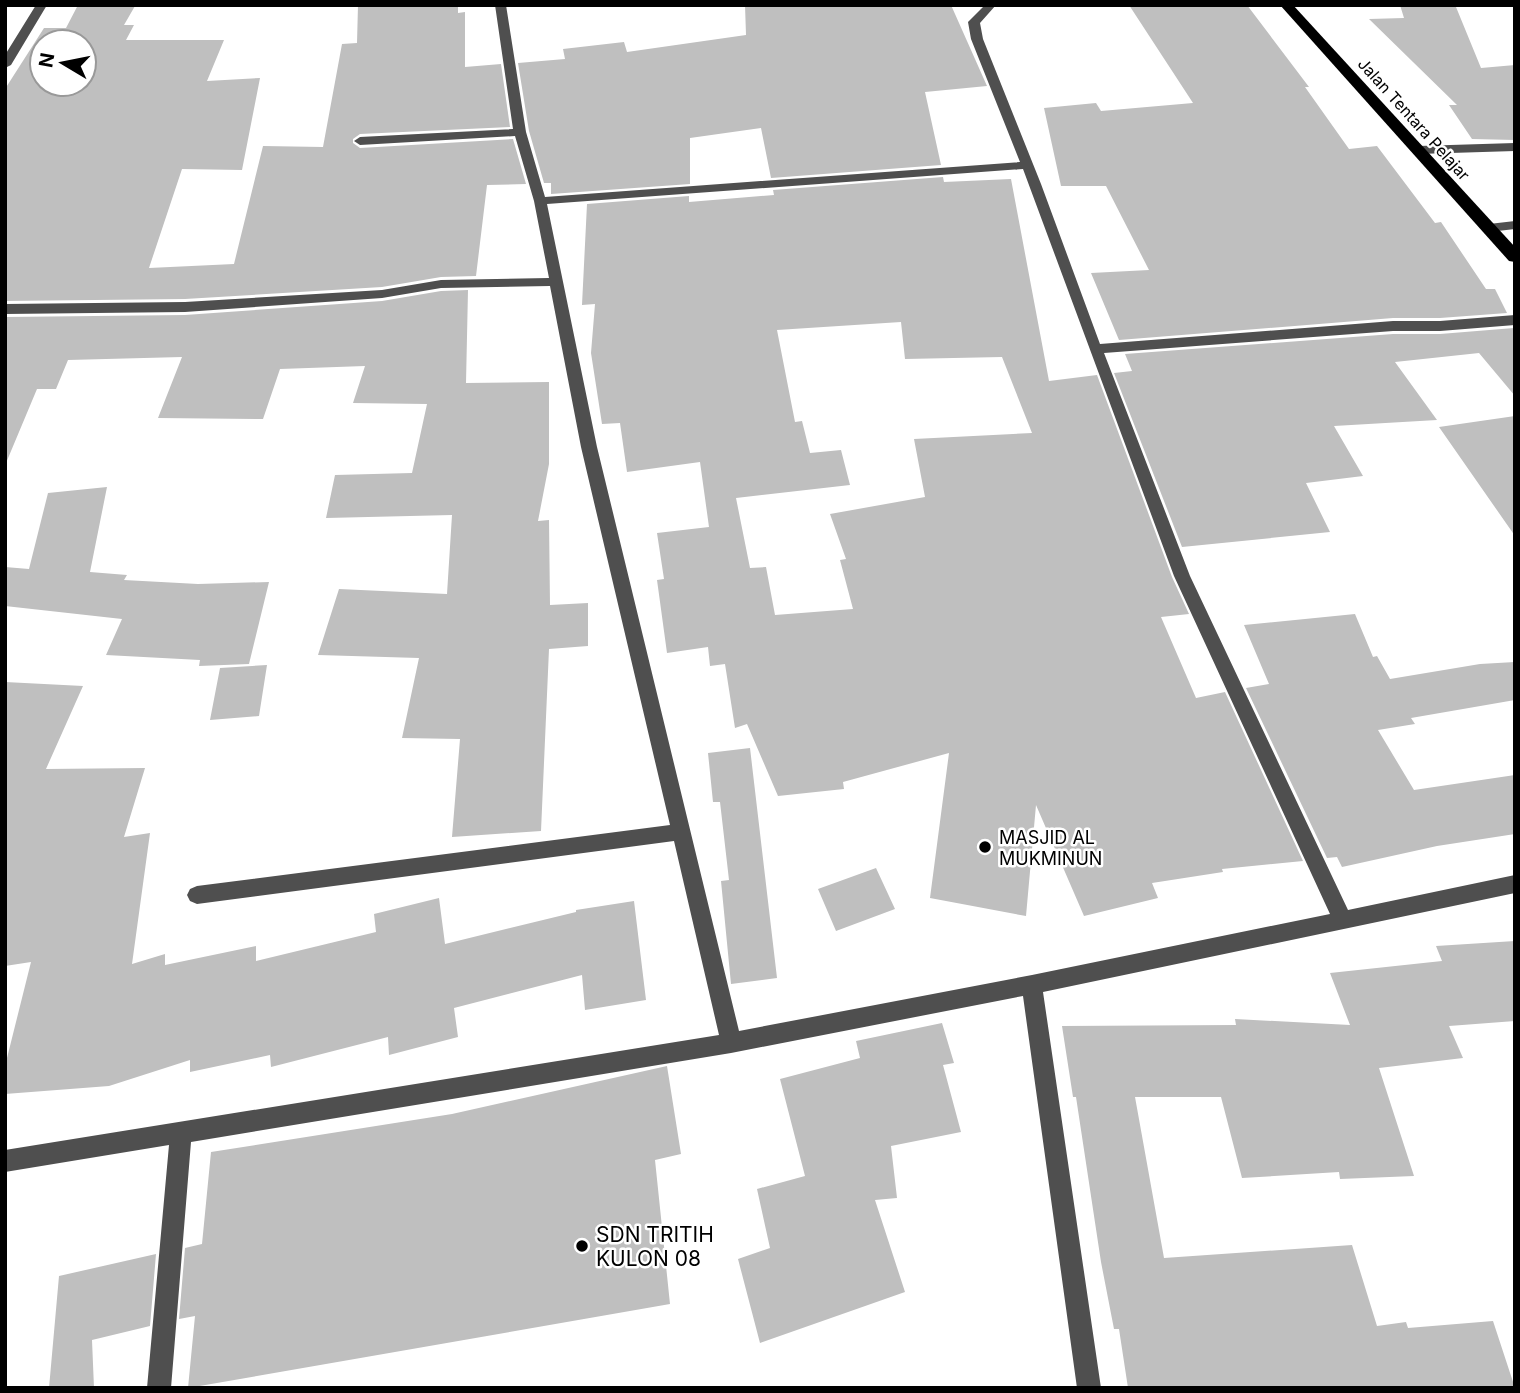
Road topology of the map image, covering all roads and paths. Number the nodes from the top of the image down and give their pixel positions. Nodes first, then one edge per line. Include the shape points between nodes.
1 (42, 5) edge
2 (500, 5) edge
3 (991, 5) edge
4 (1286, 5) edge
5 (5, 65) edge
6 (520, 132) junction
7 (360, 141) dead end
8 (1515, 147) edge
9 (1418, 150) junction
10 (1027, 165) junction
11 (540, 201) junction
12 (1515, 225) edge
13 (1489, 228) junction
14 (1515, 257) edge
15 (554, 282) junction
16 (5, 309) edge
17 (1515, 320) edge
18 (1097, 349) junction
19 (681, 832) junction
20 (1515, 884) edge
21 (197, 895) dead end
22 (1343, 921) junction
23 (1032, 985) junction
24 (731, 1043) junction
25 (180, 1133) junction
26 (5, 1161) edge
27 (159, 1388) edge
28 (1089, 1388) edge

1 - 5 street
2 - 6 street
3 - 10 street via 977,17 974,28
4 - 9 highway, Jalan Tentara Pelajar
6 - 7 street
6 - 11 street
8 - 9 street
9 - 13 highway, Jalan Tentara Pelajar
10 - 11 street
10 - 18 street
11 - 15 street
12 - 13 street
13 - 14 highway, Jalan Tentara Pelajar
15 - 16 street via 441,284 382,294 185,307
15 - 19 street
17 - 18 street
18 - 22 street via 1182,576
19 - 21 street
19 - 24 street
20 - 22 street
22 - 23 street
23 - 24 street
23 - 28 street
24 - 25 street
25 - 26 street
25 - 27 street

